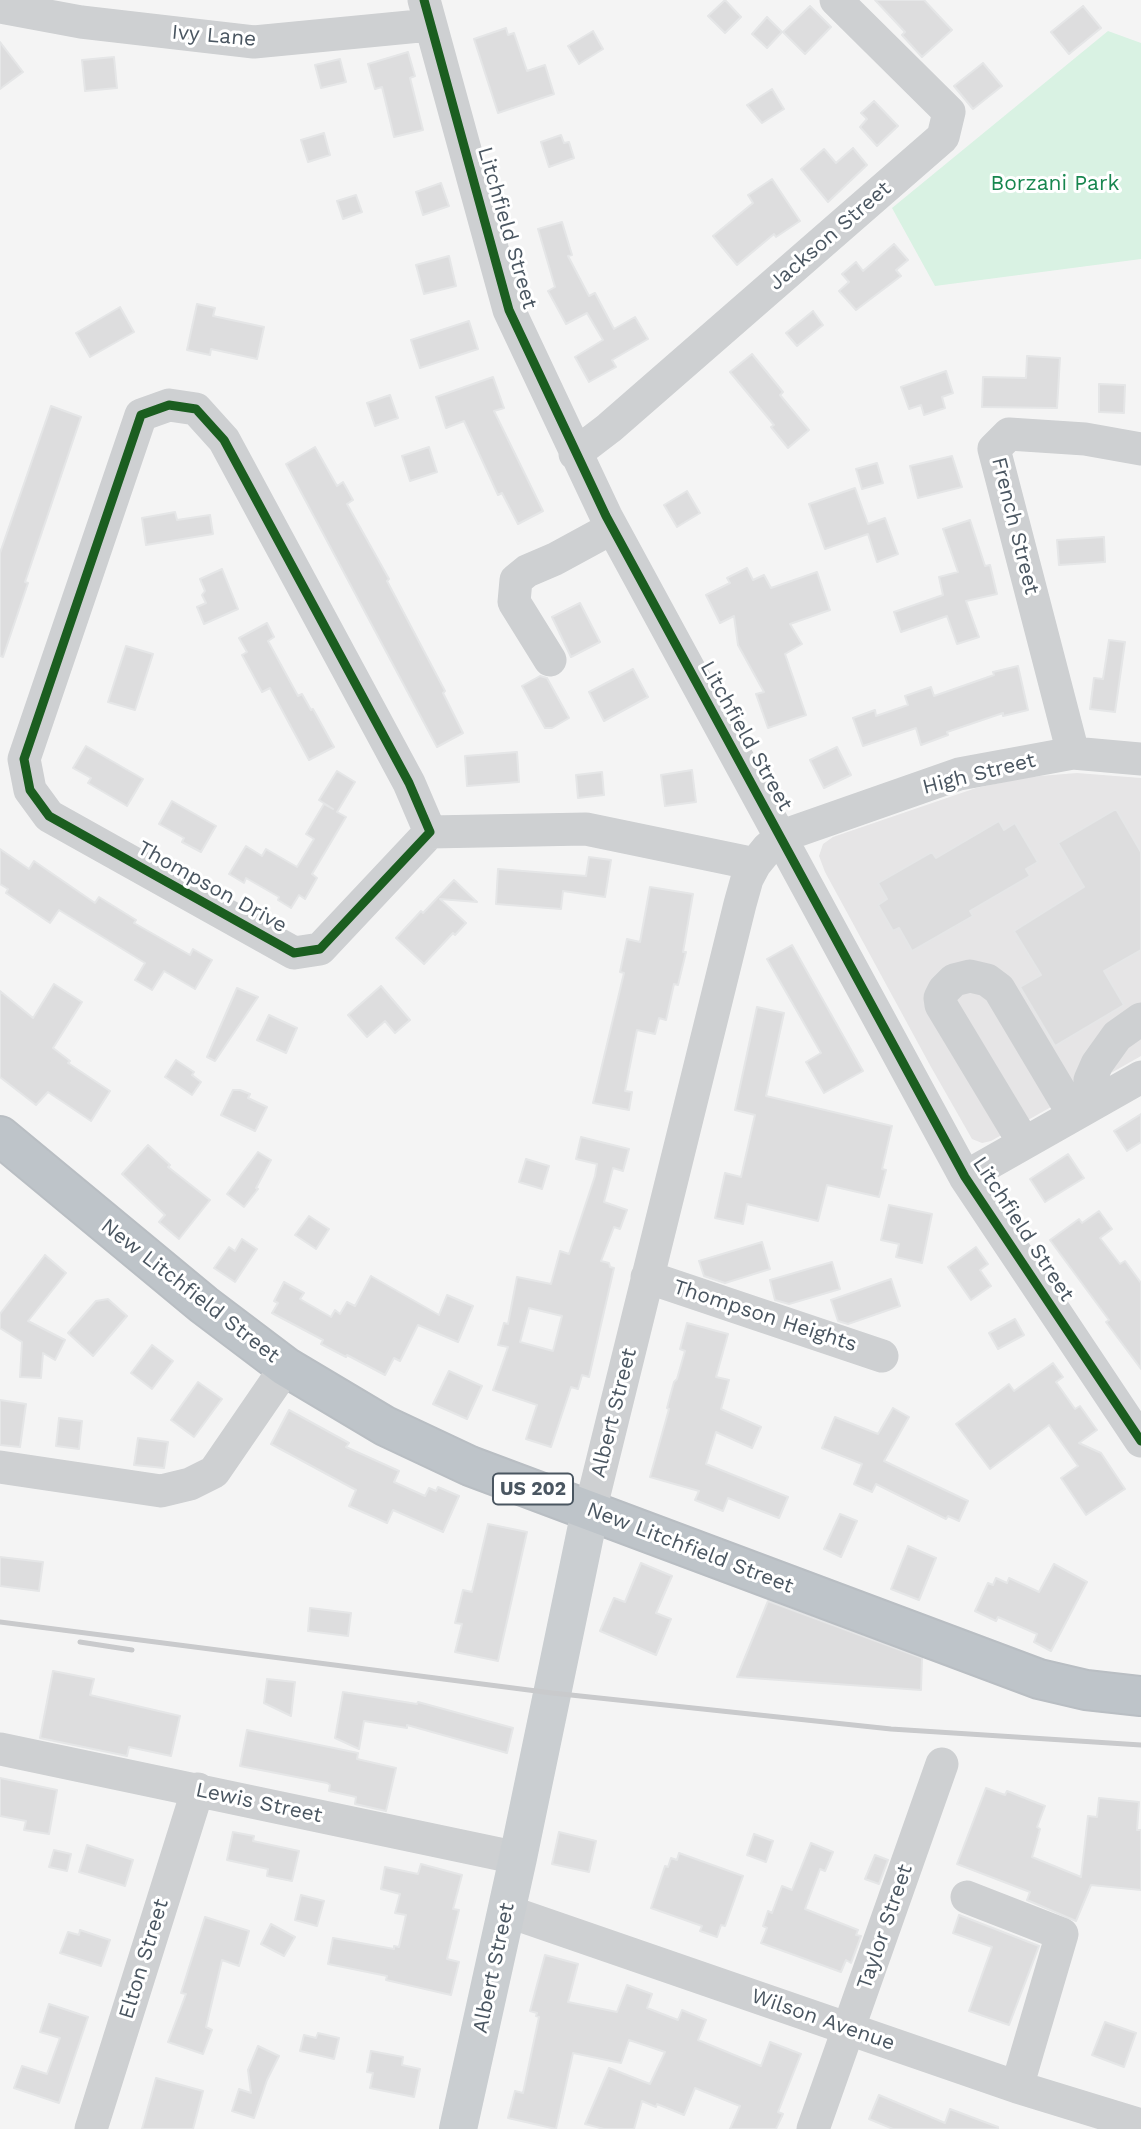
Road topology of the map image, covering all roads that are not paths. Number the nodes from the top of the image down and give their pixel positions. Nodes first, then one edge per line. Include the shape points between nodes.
1 (836, 0) edge
2 (0, 7) edge
3 (427, 13) edge
4 (1141, 449) edge
5 (575, 454) junction
6 (612, 528) junction
7 (550, 660) dead end
8 (1073, 752) junction
9 (1141, 759) edge
10 (430, 832) junction
11 (782, 836) junction
12 (755, 864) junction
13 (1141, 1019) edge
14 (1141, 1077) edge
15 (1086, 1107) junction
16 (0, 1136) edge
17 (1024, 1143) junction
18 (965, 1177) junction
19 (647, 1277) junction
20 (882, 1356) dead end
21 (286, 1367) junction
22 (1132, 1405) edge
23 (1141, 1441) edge
24 (0, 1467) edge
25 (590, 1511) junction
26 (1141, 1696) edge
27 (0, 1749) edge
28 (942, 1764) dead end
29 (198, 1790) junction
30 (518, 1858) junction
31 (967, 1898) dead end
32 (507, 1911) junction
33 (849, 2029) junction
34 (1017, 2087) junction
35 (1141, 2125) edge
36 (91, 2129) edge
37 (458, 2129) edge
38 (813, 2129) edge

1 - 5 street, Jackson Street via 949,113 943,137
2 - 3 street, Ivy Lane via 81,22 254,42
3 - 5 street, Litchfield Street via 509,310
4 - 8 street, French Street via 1085,439 1009,434 994,449
5 - 6 street, Litchfield Street
6 - 7 street via 516,580 514,601
6 - 11 street, Litchfield Street
8 - 9 street, High Street
8 - 11 street, High Street via 959,774
10 - 10 street, Thompson Drive via 320,949 294,953 49,816 30,790 23,759 141,415 169,405 196,409 224,440 410,783
10 - 12 street via 586,829
11 - 12 street, Albert Street
11 - 18 street, Litchfield Street
12 - 19 street, Albert Street via 740,904
13 - 15 street via 1117,1037 1097,1065
14 - 15 street
15 - 17 street
15 - 17 street via 999,989 970,976 954,981 944,990 941,1005
16 - 21 highway, New Litchfield Street / US 202 via 204,1306
17 - 18 street
18 - 22 street, Litchfield Street
19 - 20 street, Thompson Heights
19 - 25 street, Albert Street
21 - 24 street via 214,1472 190,1484 160,1491
21 - 25 highway, New Litchfield Street / US 202 via 397,1432 470,1466
22 - 23 street, Litchfield Street
25 - 26 highway, New Litchfield Street / US 202 via 1039,1679
25 - 30 main road, Albert Street
27 - 29 street, Lewis Street
28 - 33 street, Taylor Street
29 - 30 street, Lewis Street
29 - 36 street, Elton Street
30 - 32 main road, Albert Street
31 - 34 street via 1062,1934
32 - 33 street, Wilson Avenue
32 - 37 main road, Albert Street
33 - 34 street, Wilson Avenue
33 - 38 street, Taylor Street
34 - 35 street, Wilson Avenue

